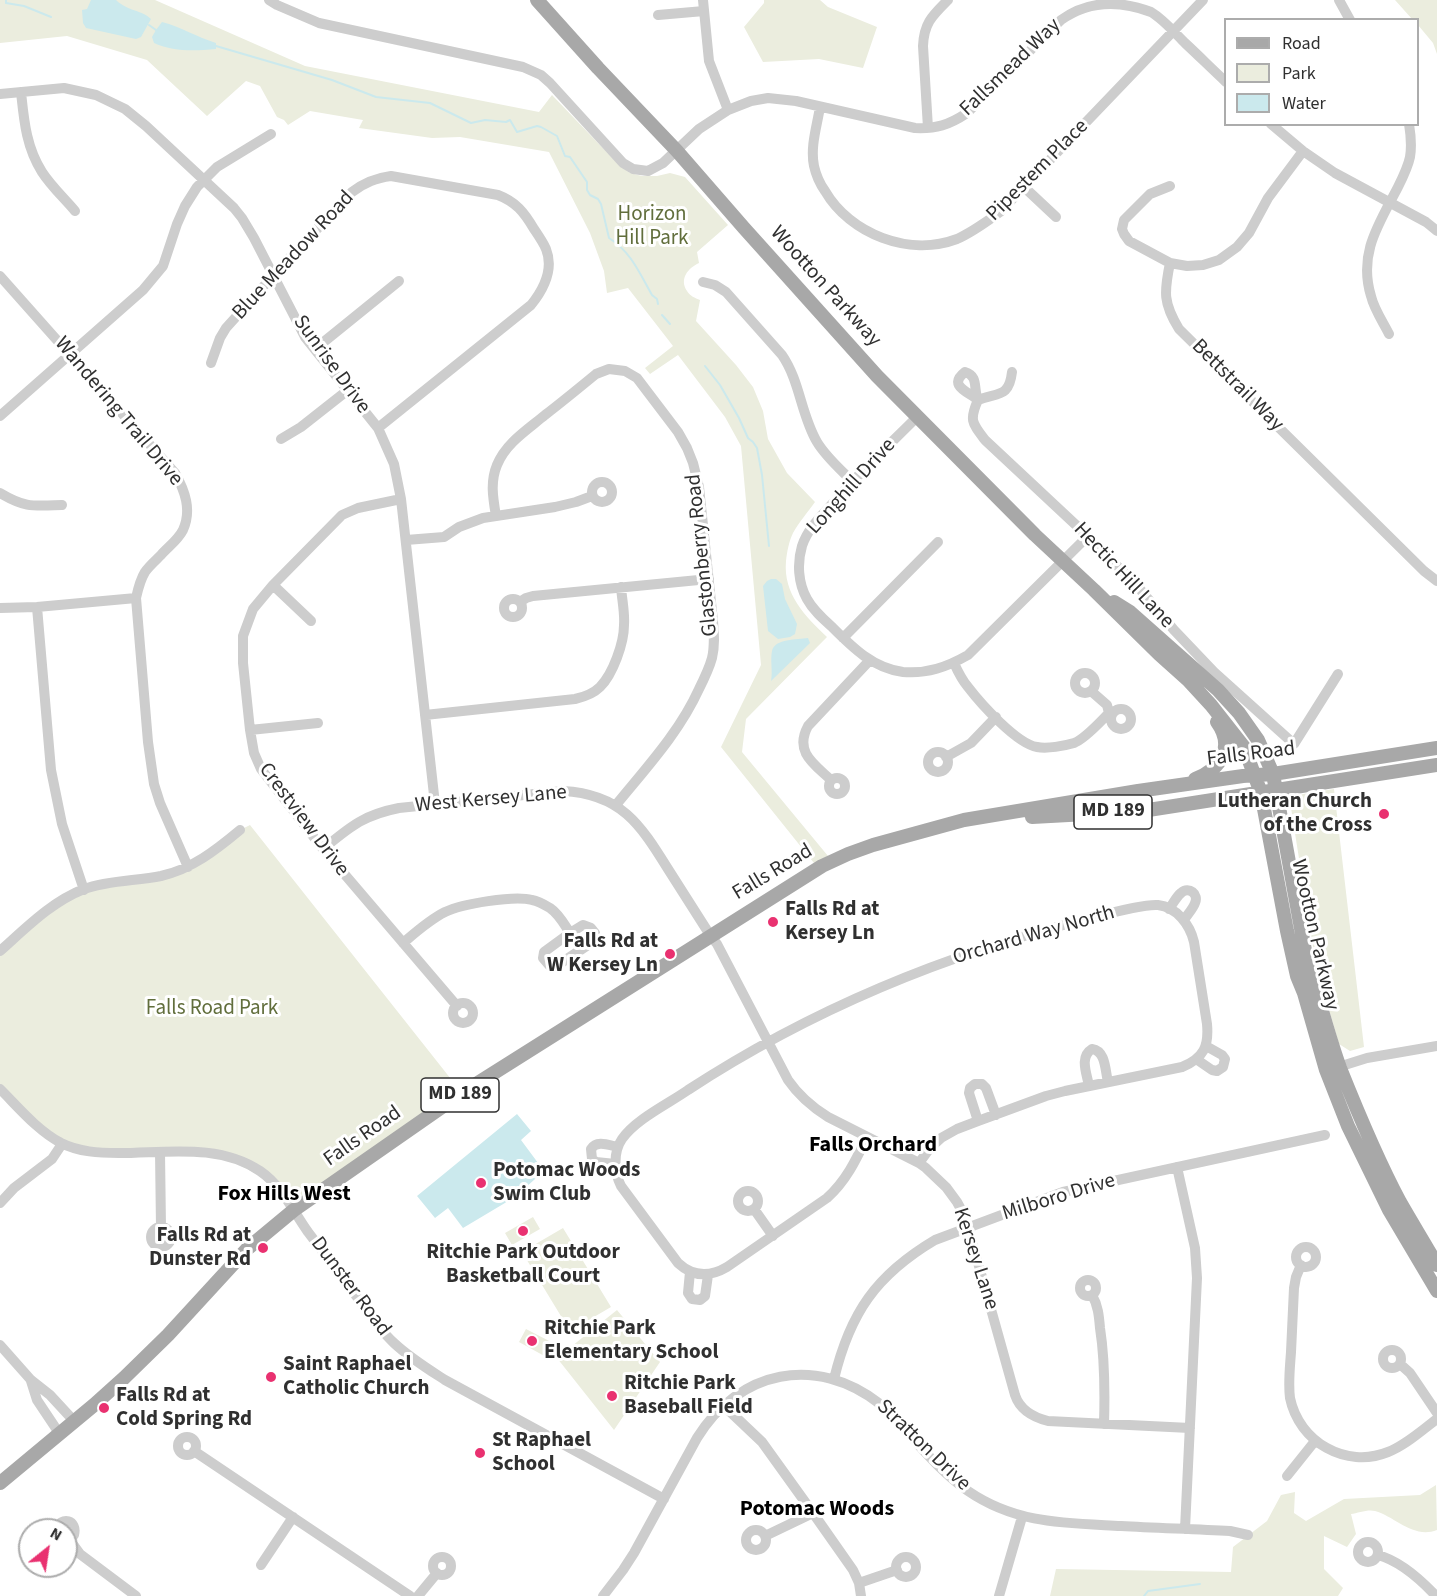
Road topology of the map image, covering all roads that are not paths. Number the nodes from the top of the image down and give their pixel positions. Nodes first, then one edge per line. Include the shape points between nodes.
1 (269, 0) edge
2 (537, 0) edge
3 (948, 0) edge
4 (1203, 0) edge
5 (1339, 0) edge
6 (704, 6) edge
7 (658, 15) dead end
8 (1349, 18) edge
9 (1174, 32) junction
10 (1224, 79) edge
11 (21, 92) junction
12 (0, 94) edge
13 (820, 107) junction
14 (728, 110) junction
15 (1273, 126) edge
16 (1409, 126) edge
17 (928, 128) junction
18 (271, 134) dead end
19 (677, 151) junction
20 (1303, 151) junction
21 (204, 179) junction
22 (1170, 186) dead end
23 (1024, 187) junction
24 (1390, 202) junction
25 (75, 211) dead end
26 (1056, 217) dead end
27 (1437, 231) edge
28 (1170, 263) junction
29 (274, 275) junction
30 (1, 280) edge
31 (399, 281) dead end
32 (703, 282) dead end
33 (1389, 334) dead end
34 (315, 348) junction
35 (70, 354) junction
36 (212, 363) dead end
37 (1012, 372) dead end
38 (348, 390) junction
39 (0, 416) edge
40 (917, 417) junction
41 (378, 428) junction
42 (280, 439) dead end
43 (852, 481) junction
44 (0, 493) edge
45 (592, 496) dead end
46 (401, 499) junction
47 (62, 505) dead end
48 (496, 516) junction
49 (1087, 537) junction
50 (406, 540) junction
51 (938, 542) dead end
52 (1062, 560) junction
53 (709, 579) junction
54 (1437, 581) edge
55 (273, 585) junction
56 (621, 587) junction
57 (1094, 590) junction
58 (136, 598) junction
59 (520, 602) dead end
60 (37, 607) junction
61 (0, 608) edge
62 (311, 621) dead end
63 (843, 638) junction
64 (1159, 654) junction
65 (870, 660) junction
66 (954, 663) junction
67 (1338, 674) dead end
68 (1091, 691) dead end
69 (425, 715) junction
70 (996, 717) junction
71 (318, 723) dead end
72 (250, 730) junction
73 (1437, 748) edge
74 (946, 757) dead end
75 (1437, 765) edge
76 (1256, 774) junction
77 (1273, 774) junction
78 (831, 780) dead end
79 (1168, 787) junction
80 (1276, 790) junction
81 (1261, 793) junction
82 (435, 804) junction
83 (616, 805) junction
84 (964, 820) junction
85 (240, 830) dead end
86 (323, 849) junction
87 (188, 867) junction
88 (84, 890) junction
89 (1169, 909) junction
90 (1184, 920) junction
91 (570, 933) junction
92 (710, 935) junction
93 (403, 943) junction
94 (0, 951) edge
95 (457, 1006) dead end
96 (768, 1042) junction
97 (1206, 1046) junction
98 (1437, 1046) edge
99 (1196, 1059) junction
100 (1340, 1066) junction
101 (1326, 1070) junction
102 (1108, 1082) junction
103 (1089, 1086) junction
104 (0, 1089) edge
105 (996, 1115) junction
106 (978, 1121) junction
107 (1325, 1135) dead end
108 (867, 1137) junction
109 (62, 1144) junction
110 (618, 1148) junction
111 (160, 1152) junction
112 (920, 1163) junction
113 (615, 1164) junction
114 (1177, 1167) junction
115 (0, 1203) edge
116 (754, 1209) dead end
117 (294, 1210) junction
118 (968, 1227) junction
119 (161, 1228) dead end
120 (773, 1236) junction
121 (1301, 1265) dead end
122 (1437, 1265) edge
123 (690, 1272) junction
124 (708, 1275) junction
125 (1437, 1291) edge
126 (1092, 1295) dead end
127 (0, 1345) edge
128 (1400, 1364) dead end
129 (834, 1379) junction
130 (31, 1380) junction
131 (723, 1405) junction
132 (1437, 1413) edge
133 (1437, 1419) edge
134 (74, 1421) junction
135 (1104, 1424) junction
136 (1190, 1428) junction
137 (59, 1433) junction
138 (1315, 1441) junction
139 (194, 1451) dead end
140 (1287, 1476) dead end
141 (0, 1483) edge
142 (664, 1499) junction
143 (813, 1513) junction
144 (293, 1517) junction
145 (1022, 1517) junction
146 (1185, 1529) junction
147 (1248, 1535) dead end
148 (765, 1536) dead end
149 (78, 1552) edge
150 (1378, 1555) dead end
151 (261, 1565) dead end
152 (897, 1570) dead end
153 (437, 1573) dead end
154 (859, 1583) junction
155 (1431, 1594) edge
156 (136, 1596) edge
157 (410, 1596) edge
158 (418, 1596) edge
159 (603, 1596) edge
160 (861, 1596) edge
161 (999, 1596) edge

1 - 19 street, Fallsmead Way via 320,23 523,67 542,75 622,163 633,169 648,171
2 - 19 main road, Wootton Parkway
3 - 17 street via 932,16 924,33
4 - 9 street, Pipestem Place
5 - 8 street
6 - 7 street
6 - 14 street via 709,61
9 - 10 street, Fallsmead Way
9 - 17 street, Fallsmead Way via 1153,13 1133,4 1085,4 1060,20 967,113 951,123
9 - 23 street, Pipestem Place
11 - 12 street, Sunrise Drive
11 - 21 street, Sunrise Drive via 64,88 96,95 125,109
11 - 25 street via 32,152 42,173
13 - 14 street, Fallsmead Way via 768,98
13 - 17 street, Fallsmead Way
13 - 23 street, Pipestem Place via 813,154 820,184 842,214 877,237 908,244 956,239 1000,212
14 - 19 street, Fallsmead Way via 699,129
15 - 20 street
16 - 24 street via 1410,159
18 - 21 street
19 - 40 main road, Wootton Parkway
20 - 24 street
20 - 28 street via 1237,247 1219,260 1203,265
21 - 29 street, Sunrise Drive via 242,218
21 - 35 street via 185,206 163,266 143,290
22 - 28 street via 1150,194 1124,220 1122,229 1129,241
23 - 26 street
24 - 27 street
24 - 33 street via 1372,238 1367,267 1371,297
28 - 54 street, Bettstrail Way via 1165,295 1179,329
29 - 34 street, Sunrise Drive via 296,321
29 - 36 street, Blue Meadow Road via 226,328
29 - 41 street, Blue Meadow Road via 352,192 381,177 498,195 526,214 548,258 547,275 539,295
30 - 35 street, Wandering Trail Drive
31 - 34 street
32 - 43 street via 726,292 788,363 818,444
34 - 38 street, Sunrise Drive
35 - 39 street
35 - 58 street, Wandering Trail Drive via 175,473 186,496 188,512 183,530 146,571
37 - 49 street, Hectic Hill Lane via 1004,393 978,400 973,425
38 - 41 street, Sunrise Drive
38 - 42 street
40 - 43 street, Longhill Drive
40 - 52 main road, Wootton Parkway
41 - 46 street, Sunrise Drive via 394,464
43 - 63 street, Longhill Drive via 810,528 798,562 807,599
44 - 47 street via 33,506
45 - 48 street via 555,507
46 - 50 street, Sunrise Drive
46 - 55 street, Crestview Drive via 342,515
48 - 50 street via 459,527 444,537
48 - 53 street, Glastonberry Road via 493,482 503,453 596,374 609,369 625,370 637,378 678,432 693,463
49 - 52 street, Longhill Drive
49 - 67 street, Hectic Hill Lane via 1134,582 1207,664 1294,744
50 - 69 street, Sunrise Drive
51 - 63 street
52 - 57 main road, Wootton Parkway
52 - 66 street, Longhill Drive via 978,646
53 - 56 street
53 - 83 street, Glastonberry Road via 714,640 706,674 676,730
55 - 62 street
55 - 72 street, Crestview Drive via 253,609 243,636
56 - 59 street via 533,596
56 - 69 street via 624,627 620,650 608,677 593,692 575,699
57 - 64 main road, Wootton Parkway
57 - 77 main road, Wootton Parkway via 1130,612 1218,690 1258,740
58 - 60 street
58 - 87 street, Wandering Trail Drive via 154,784
60 - 61 street
60 - 88 street via 51,770 62,824
63 - 65 street, Longhill Drive
64 - 76 main road, Wootton Parkway via 1226,722 1244,747
64 - 79 main road via 1225,736 1222,757 1212,770
65 - 66 street, Longhill Drive via 901,672 922,672
65 - 78 street via 804,733 803,748 808,758
66 - 70 street via 968,688
68 - 70 street via 1111,714 1074,743 1037,747 1023,742
69 - 82 street, Sunrise Drive
70 - 74 street via 971,743
71 - 72 street
72 - 86 street, Crestview Drive via 261,769
73 - 77 main road, Falls Road / MD 189
75 - 80 main road, Falls Road / MD 189
76 - 77 main road, Falls Road / MD 189
76 - 79 main road, Falls Road / MD 189
76 - 81 main road, Wootton Parkway
77 - 80 main road, Wootton Parkway
79 - 84 main road, Falls Road / MD 189
80 - 81 main road, Falls Road / MD 189
80 - 100 main road, Wootton Parkway via 1308,967
81 - 84 main road, Falls Road / MD 189 via 1142,811
81 - 101 main road, Wootton Parkway via 1297,976
82 - 83 street, West Kersey Lane via 563,791 590,795
82 - 86 street, West Kersey Lane via 380,811 348,828
83 - 92 street, West Kersey Lane via 649,838
84 - 92 main road, Falls Road / MD 189 via 848,854
85 - 87 street via 209,856
86 - 93 street, Crestview Drive
87 - 88 street via 162,876
88 - 94 street via 47,909
89 - 90 street
89 - 90 street via 1181,893 1192,891 1197,901
89 - 96 street, Orchard Way North via 1158,905 1143,907 1012,939 876,989
90 - 97 street via 1194,942 1207,1024
91 - 91 street via 583,925 593,929 595,937 555,967 546,964 546,950
91 - 93 street via 549,907 520,898 453,909 434,918
92 - 96 street, Kersey Lane
92 - 117 main road, Falls Road / MD 189 via 462,1093
93 - 95 street, Crestview Drive
96 - 108 street, Kersey Lane via 788,1080 805,1101
96 - 110 street, Orchard Way North via 644,1120 626,1134
97 - 99 street
97 - 99 street via 1225,1059 1223,1067 1212,1070
98 - 100 street
99 - 102 street via 1182,1067
100 - 101 street
100 - 122 main road, Wootton Parkway via 1374,1148
101 - 125 main road, Wootton Parkway via 1383,1200
102 - 103 street
102 - 103 street via 1102,1054 1092,1049 1084,1058
103 - 105 street via 1046,1096
104 - 109 street
105 - 106 street
105 - 106 street via 986,1088 975,1084 969,1093
106 - 112 street via 941,1138
107 - 114 street, Milboro Drive
108 - 112 street, Kersey Lane
108 - 120 street via 837,1189
109 - 111 street, Dunster Road via 92,1152
109 - 115 street via 52,1159
110 - 113 street
110 - 113 street via 598,1143 590,1154 596,1162
111 - 117 street, Dunster Road via 210,1153 242,1162 267,1177
111 - 119 street
112 - 118 street, Kersey Lane via 946,1187
113 - 123 street via 621,1186 678,1263
114 - 118 street, Milboro Drive via 1063,1192
114 - 136 street via 1196,1265
116 - 120 street
117 - 134 main road, Falls Road / MD 189 via 247,1249 145,1358
117 - 142 street, Dunster Road via 372,1319 416,1361
118 - 129 street, Milboro Drive via 935,1240 881,1281 852,1324
118 - 135 street, Kersey Lane via 1021,1407 1048,1421
120 - 124 street
121 - 138 street via 1294,1288 1289,1390 1298,1421
123 - 124 street
123 - 124 street via 688,1293 692,1299 705,1296
126 - 135 street via 1104,1354
127 - 130 street
128 - 132 street
129 - 131 street, Stratton Drive via 807,1375 779,1377 743,1390
129 - 145 street, Stratton Drive via 880,1404 961,1486 991,1505
130 - 134 street
130 - 137 street via 37,1400
131 - 142 street, Stratton Drive via 706,1425
131 - 143 street via 762,1442
133 - 138 street via 1395,1450 1378,1456 1338,1454
134 - 137 main road, Falls Road / MD 189
135 - 136 street, Kersey Lane
136 - 146 street
137 - 141 main road, Falls Road / MD 189
138 - 140 street
139 - 144 street
142 - 159 street, Stratton Drive via 634,1553
143 - 148 street
143 - 154 street
144 - 151 street
144 - 157 street
145 - 146 street, Stratton Drive via 1060,1523
145 - 161 street
146 - 147 street, Stratton Drive
149 - 156 street
150 - 155 street via 1395,1562
152 - 154 street
153 - 158 street
154 - 160 street

